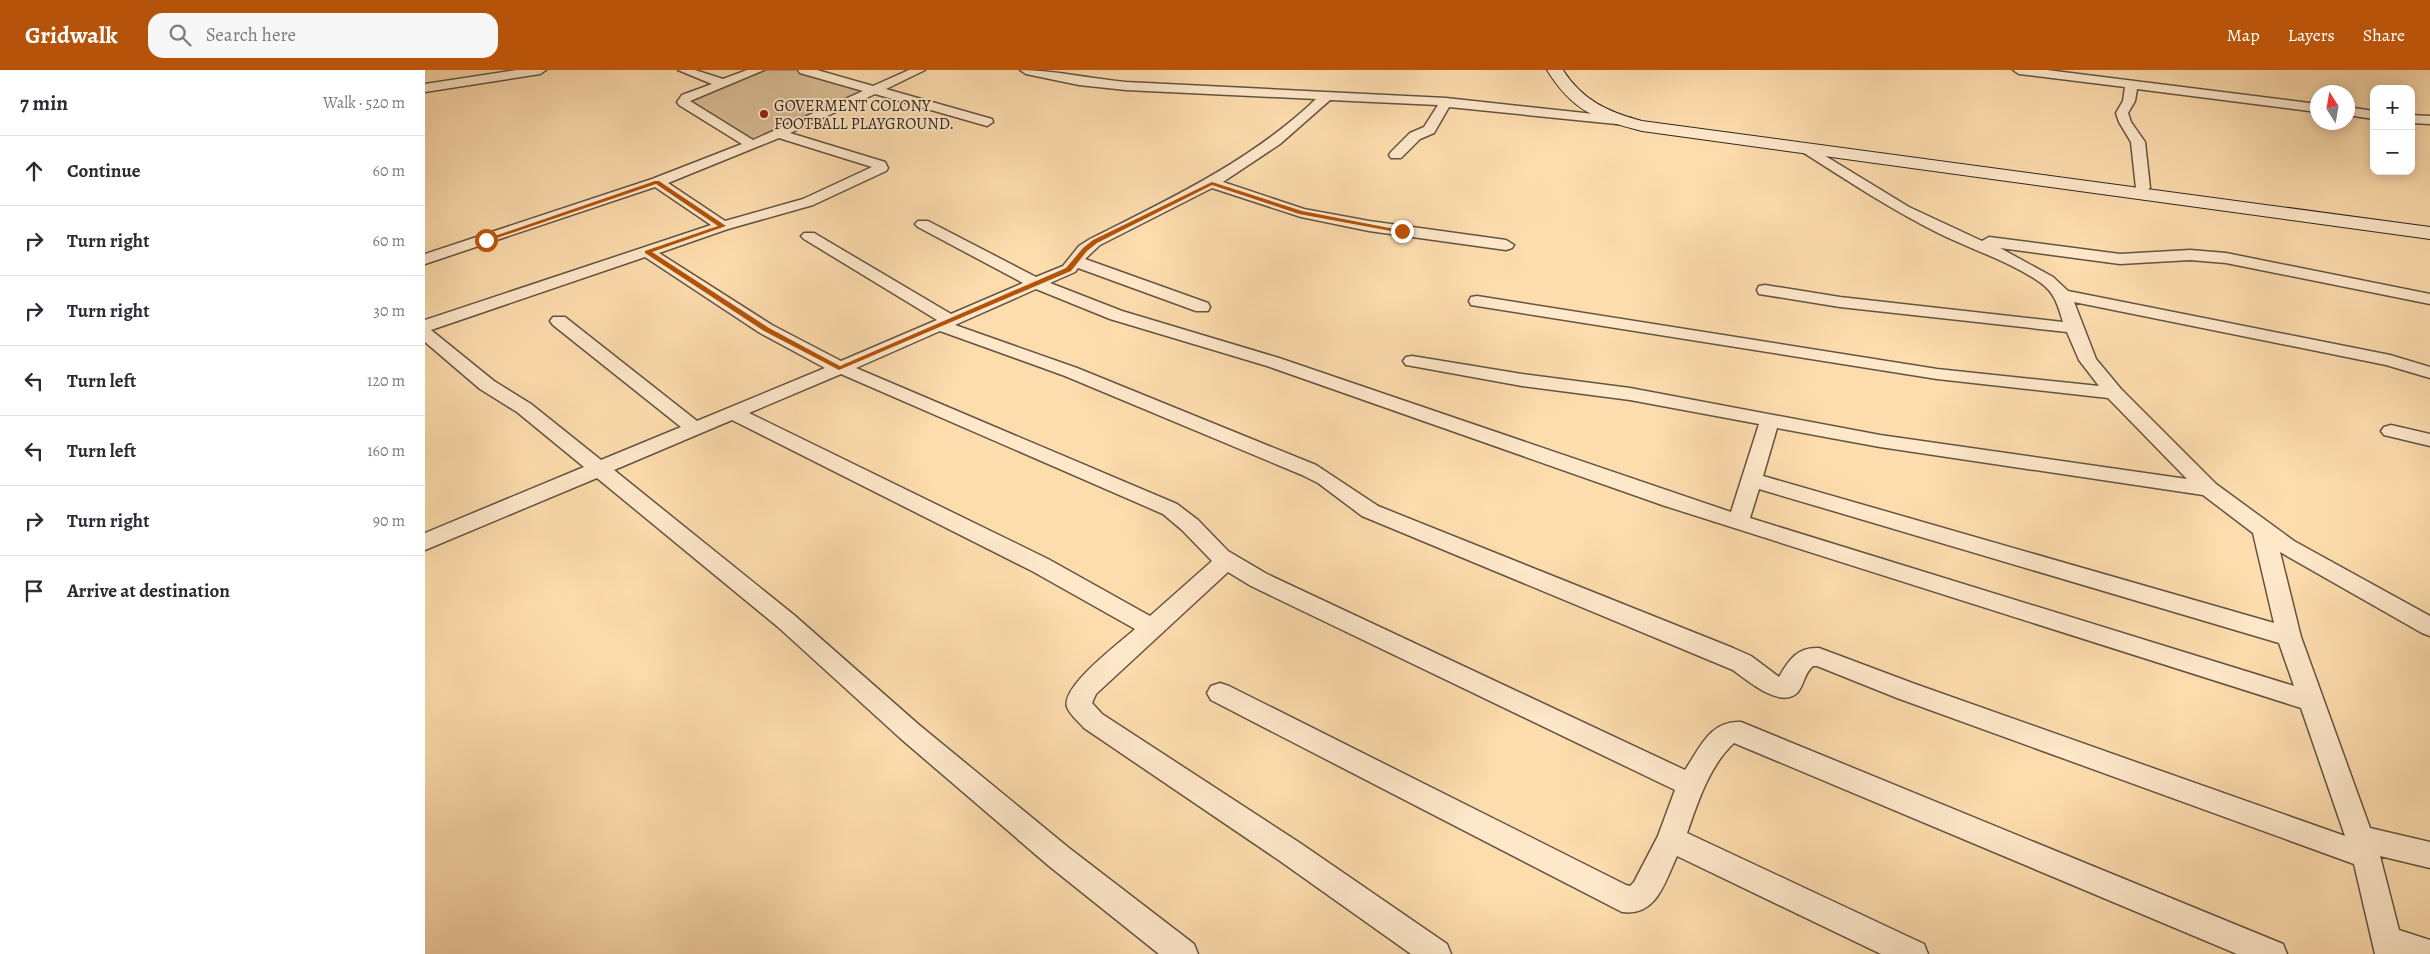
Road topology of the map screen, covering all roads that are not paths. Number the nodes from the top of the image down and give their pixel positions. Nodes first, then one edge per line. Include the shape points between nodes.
1 (540, 70) edge
2 (684, 70) edge
3 (758, 70) edge
4 (804, 70) edge
5 (919, 70) edge
6 (1026, 70) edge
7 (1555, 70) edge
8 (1567, 70) edge
9 (2019, 70) edge
10 (2089, 74) edge
11 (464, 76) edge
12 (724, 84) junction
13 (2131, 84) junction
14 (425, 88) edge
15 (874, 90) junction
16 (1328, 95) junction
17 (1446, 102) junction
18 (2310, 107) edge
19 (2355, 112) edge
20 (2370, 114) edge
21 (2415, 119) edge
22 (2430, 120) edge
23 (1625, 121) junction
24 (987, 122) dead end
25 (779, 133) junction
26 (751, 145) junction
27 (1809, 150) junction
28 (1395, 155) dead end
29 (657, 182) junction
30 (1212, 183) junction
31 (2143, 188) junction
32 (923, 224) dead end
33 (2430, 225) edge
34 (723, 226) junction
35 (2430, 233) edge
36 (809, 236) dead end
37 (1964, 239) junction
38 (1506, 245) dead end
39 (647, 252) junction
40 (425, 259) edge
41 (1077, 262) junction
42 (1037, 284) junction
43 (1765, 290) dead end
44 (2063, 295) junction
45 (2430, 298) edge
46 (1477, 301) dead end
47 (1203, 307) dead end
48 (559, 321) dead end
49 (944, 322) junction
50 (425, 326) edge
51 (2074, 328) junction
52 (425, 333) edge
53 (1413, 361) dead end
54 (839, 368) junction
55 (2430, 373) edge
56 (2114, 393) junction
57 (733, 413) junction
58 (1770, 420) junction
59 (694, 428) junction
60 (2391, 431) dead end
61 (2430, 440) edge
62 (598, 469) junction
63 (1752, 480) junction
64 (2209, 489) junction
65 (1738, 522) junction
66 (2264, 532) junction
67 (425, 542) edge
68 (1226, 560) junction
69 (2430, 627) edge
70 (1153, 628) junction
71 (2289, 637) junction
72 (1221, 693) dead end
73 (2311, 701) junction
74 (1690, 786) junction
75 (1671, 839) junction
76 (2363, 847) junction
77 (2430, 855) edge
78 (2389, 948) edge
79 (1183, 954) edge
80 (1436, 954) edge
81 (1913, 954) edge
82 (2272, 954) edge
83 (2429, 954) edge

1 - 11 street
2 - 12 street
3 - 12 street
4 - 15 street
5 - 15 street
6 - 16 street via 1126,86
7 - 23 main road via 1572,96 1592,109
8 - 31 main road via 1581,93 1596,103 1661,124
9 - 10 street
10 - 13 street
11 - 14 street
12 - 26 street via 683,102
13 - 18 street
13 - 31 street via 2129,101 2122,113 2140,149
15 - 24 street
15 - 25 street
16 - 17 street
16 - 30 street via 1280,140
17 - 23 street
17 - 28 street via 1429,130 1415,136
19 - 20 street
21 - 22 street
23 - 27 main road
25 - 26 street
25 - 34 street via 880,165 881,168 808,202
26 - 29 street
27 - 35 main road
27 - 37 street via 1904,210
29 - 34 street
29 - 40 street
30 - 38 street via 1301,213
30 - 41 street via 1095,242 1085,249
31 - 33 main road
32 - 42 street
34 - 39 street
36 - 49 street
37 - 44 street via 2019,264 2047,280
37 - 45 street via 2120,259 2190,255 2226,258
39 - 50 street
39 - 54 street via 767,329
41 - 42 street
41 - 47 street
42 - 49 street
42 - 65 street via 1116,315 1273,362
43 - 51 street via 1840,302
44 - 51 street
44 - 55 street via 2390,360
46 - 56 street via 1937,374
48 - 59 street
49 - 54 street
49 - 76 street via 1309,470 1370,511 1724,655 1778,687 1788,686 1804,658 1819,657 1906,691
51 - 56 street via 2088,360
52 - 62 street via 487,385 524,408
53 - 58 street via 1630,394
54 - 57 street
54 - 68 street via 1170,509
56 - 64 street
57 - 59 street
57 - 70 street via 1040,565
58 - 63 street
58 - 64 street via 1880,441
59 - 62 street
60 - 61 street
62 - 67 street
62 - 79 street via 786,621 909,731 1059,857
63 - 65 street
63 - 71 street
64 - 66 street
65 - 73 street
66 - 69 street
66 - 71 street
68 - 70 street
68 - 74 street via 1285,592
70 - 80 street via 1081,694 1079,705 1093,721
71 - 73 street
72 - 75 street via 1622,898 1640,898
73 - 76 street
74 - 75 street
74 - 82 street via 1725,734 1741,733
75 - 81 street
76 - 77 street
76 - 78 street
78 - 83 street

